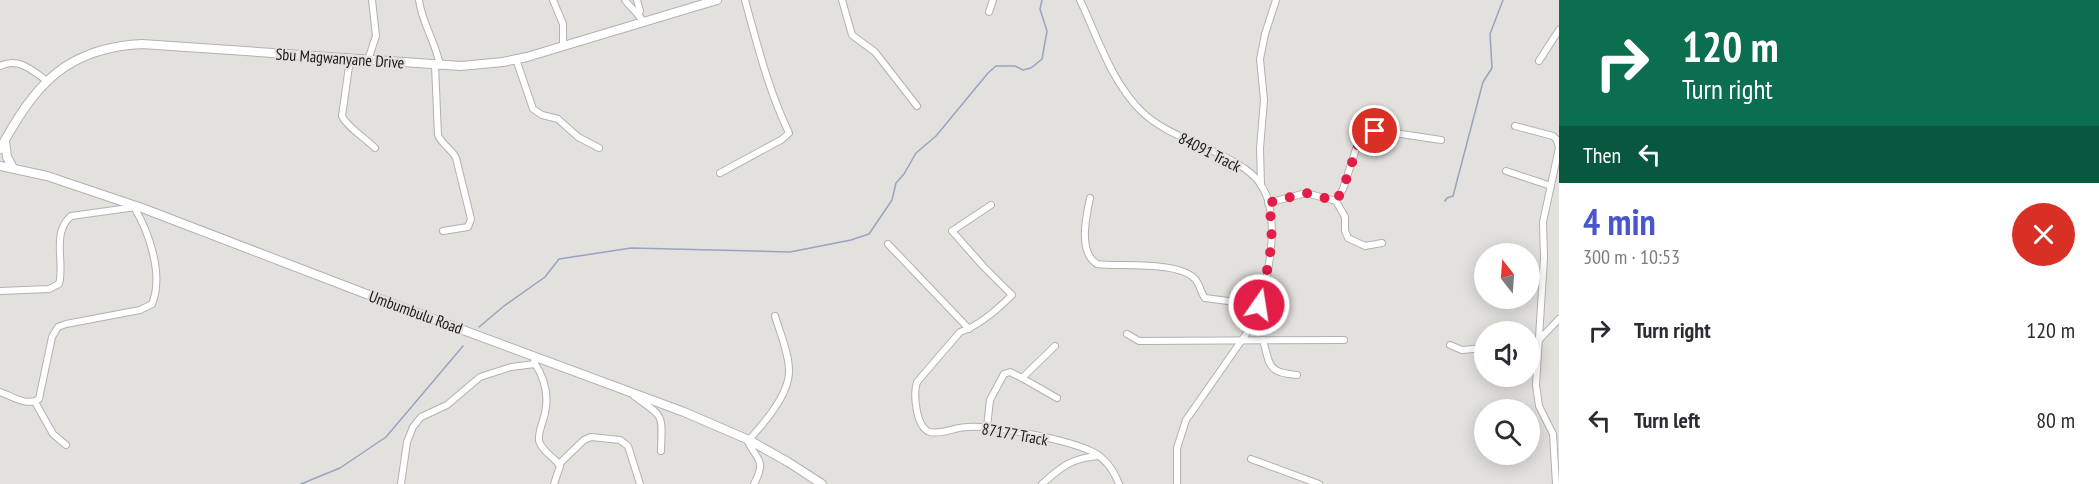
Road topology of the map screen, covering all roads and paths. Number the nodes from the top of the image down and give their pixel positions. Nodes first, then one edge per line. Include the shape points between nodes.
1 (372, 0) edge
2 (419, 0) edge
3 (554, 0) edge
4 (625, 0) edge
5 (637, 0) edge
6 (717, 0) edge
7 (745, 0) edge
8 (842, 0) edge
9 (993, 0) edge
10 (1080, 0) edge
11 (1276, 0) edge
12 (989, 12) dead end
13 (640, 19) junction
14 (1559, 30) edge
15 (563, 46) junction
16 (350, 59) junction
17 (516, 59) junction
18 (368, 60) junction
19 (1539, 61) dead end
20 (437, 65) junction
21 (0, 66) edge
22 (47, 81) junction
23 (917, 106) dead end
24 (1515, 126) dead end
25 (2, 138) edge
26 (1441, 140) dead end
27 (375, 148) dead end
28 (599, 148) dead end
29 (0, 149) edge
30 (0, 166) edge
31 (13, 168) junction
32 (1506, 171) dead end
33 (720, 173) dead end
34 (1261, 185) junction
35 (1551, 186) junction
36 (1090, 198) dead end
37 (1336, 201) junction
38 (1268, 203) junction
39 (991, 205) dead end
40 (137, 207) junction
41 (443, 231) dead end
42 (1382, 243) dead end
43 (888, 244) dead end
44 (0, 291) edge
45 (1259, 305) junction
46 (775, 316) dead end
47 (1559, 319) edge
48 (969, 329) junction
49 (1127, 334) dead end
50 (1540, 339) joint
51 (1242, 340) junction
52 (1263, 340) junction
53 (1344, 340) dead end
54 (1450, 345) dead end
55 (1055, 346) dead end
56 (1474, 349) edge
57 (529, 354) junction
58 (535, 364) junction
59 (1297, 375) dead end
60 (1022, 378) junction
61 (1537, 387) edge
62 (627, 390) junction
63 (0, 392) edge
64 (1057, 398) dead end
65 (33, 402) junction
66 (987, 428) junction
67 (748, 440) junction
68 (66, 445) dead end
69 (661, 451) dead end
70 (1102, 458) junction
71 (1251, 459) dead end
72 (559, 464) junction
73 (401, 484) edge
74 (554, 484) edge
75 (640, 484) edge
76 (754, 484) edge
77 (822, 484) edge
78 (1042, 484) edge
79 (1119, 484) edge
80 (1177, 484) edge
81 (1319, 484) edge
82 (1556, 484) edge

1 - 18 street via 376,36
2 - 20 street via 437,50
3 - 15 street via 563,24
4 - 13 street
5 - 13 street
6 - 13 main road, Sbu Magwanyane Drive
7 - 33 street via 762,67 789,133
8 - 23 street via 852,35 875,52
9 - 12 street
10 - 34 street, 84091 Track via 1116,79 1141,110 1169,131 1245,169
11 - 34 street via 1260,60 1264,100
13 - 15 main road, Sbu Magwanyane Drive
14 - 19 street
15 - 17 main road, Sbu Magwanyane Drive
16 - 18 main road, Sbu Magwanyane Drive
16 - 22 main road, Sbu Magwanyane Drive via 120,45 75,60
16 - 27 street via 342,116
17 - 20 main road, Sbu Magwanyane Drive
17 - 28 street via 533,109 558,119 578,137
18 - 20 main road, Sbu Magwanyane Drive
20 - 41 street via 438,135 456,158 471,219 468,227
21 - 22 street via 18,62
22 - 25 main road, Sbu Magwanyane Drive
24 - 35 street via 1556,138 1558,159
25 - 29 main road
25 - 31 main road
26 - 37 street via 1381,131 1366,133 1360,139
30 - 31 main road, Umbumbulu Road
31 - 40 main road, Umbumbulu Road
32 - 35 street
34 - 38 street, 84091 Track
35 - 50 street via 1543,222
36 - 45 street via 1087,251 1097,264 1152,266 1187,273 1198,281 1205,298
37 - 38 street via 1306,193
37 - 42 street via 1345,217 1348,238 1365,246
38 - 45 street, 84091 Track via 1271,248
39 - 48 street via 952,231 1012,295
40 - 44 street via 71,216 64,224 61,238 61,279 57,285 43,290
40 - 57 main road, Umbumbulu Road
40 - 65 street via 153,255 156,286 152,304 58,327 52,337 40,398
43 - 48 street
45 - 51 street, 84091 Track
46 - 67 street via 789,373 767,419
47 - 50 street
48 - 66 street, 87177 Track via 955,336 917,382 915,401 927,431
49 - 51 street via 1139,341
51 - 52 street
51 - 80 street, 84091 Track via 1183,426 1176,448
52 - 53 street
52 - 59 street via 1273,369
54 - 56 street
55 - 60 street
57 - 58 street
57 - 62 main road, Umbumbulu Road
58 - 72 street via 547,399 539,441
58 - 73 street via 480,377 447,405 421,417 407,442
60 - 64 street
60 - 66 street via 1009,372 1002,376 990,400
61 - 82 street via 1537,399 1553,434
62 - 67 main road, Umbumbulu Road
62 - 69 street via 659,414
63 - 65 street
65 - 68 street via 50,430
66 - 70 street, 87177 Track via 1074,446
67 - 76 street via 761,463
67 - 77 main road, Umbumbulu Road
70 - 78 street via 1071,461
70 - 79 street
71 - 81 street
72 - 74 street
72 - 75 street via 591,437 620,440 628,446

